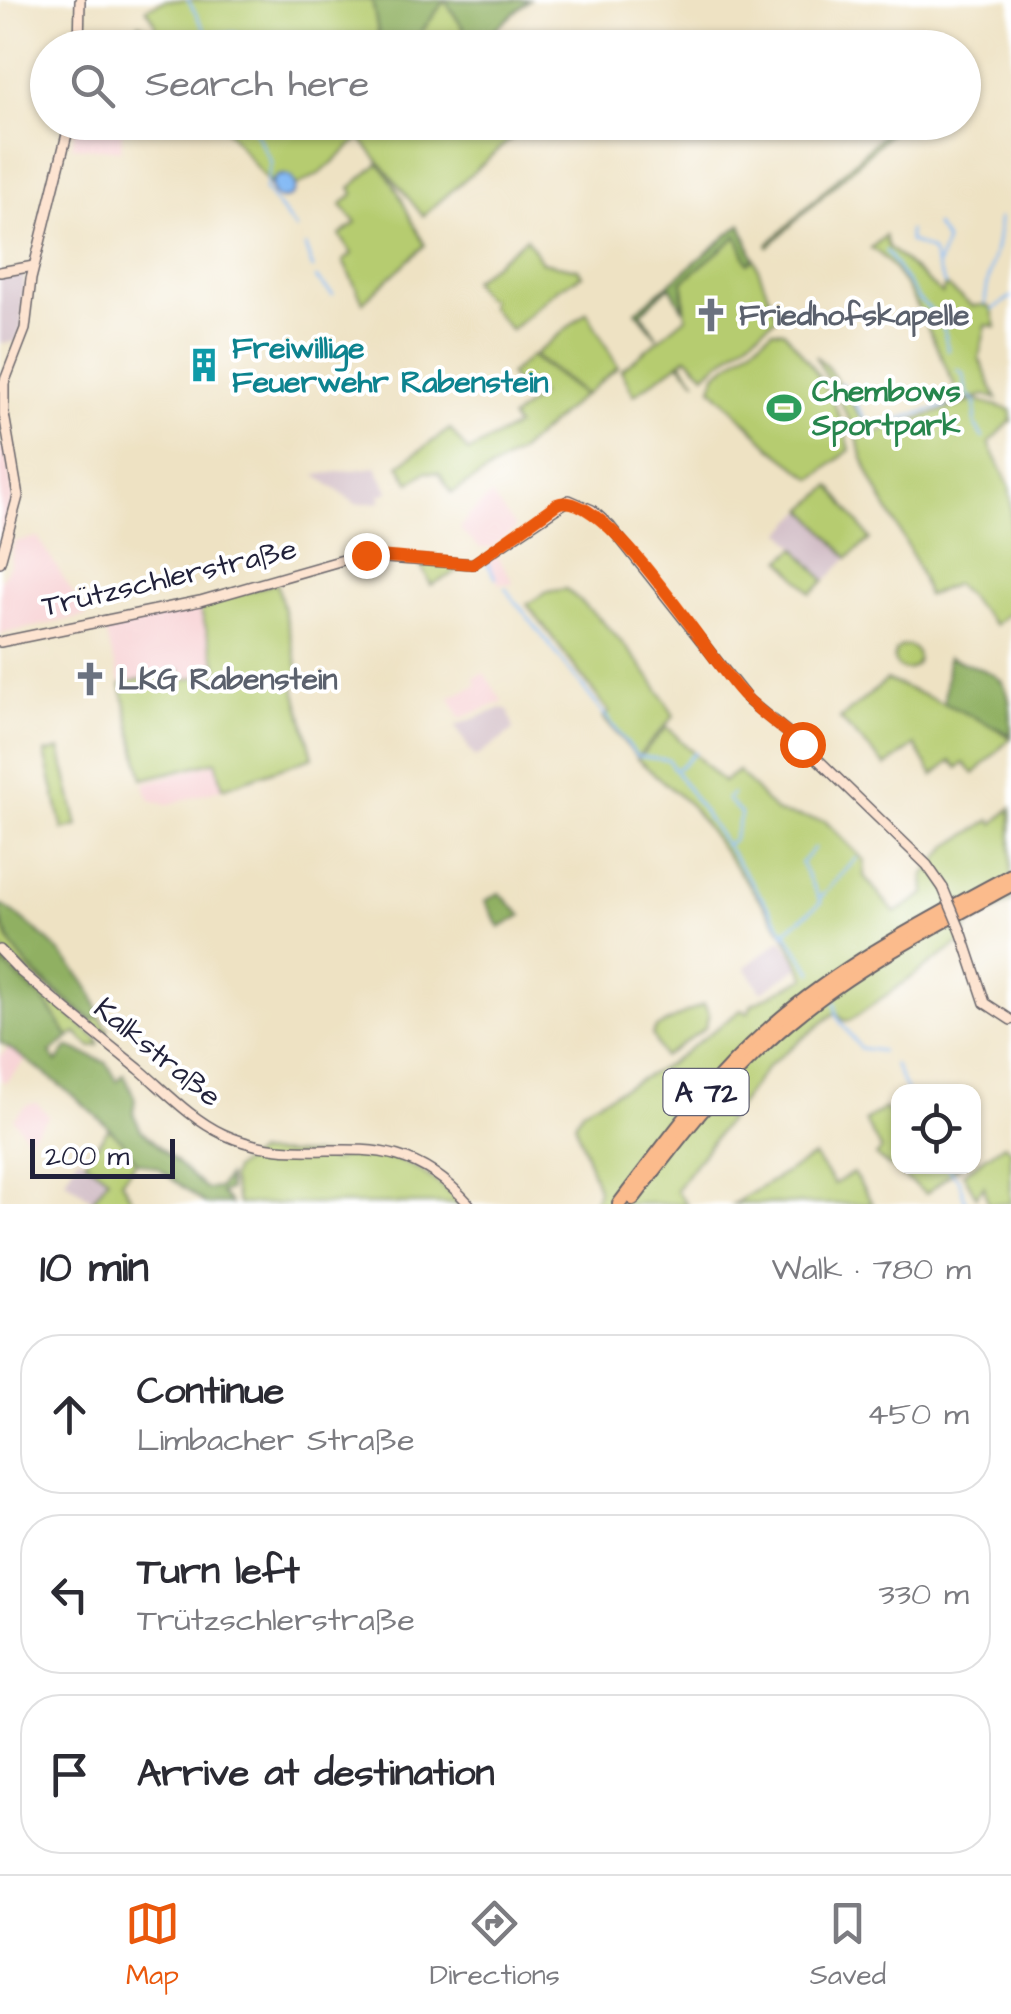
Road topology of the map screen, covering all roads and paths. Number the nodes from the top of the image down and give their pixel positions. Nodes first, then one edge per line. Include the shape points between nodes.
1 (80, 0) edge
2 (79, 30) edge
3 (66, 140) edge
4 (34, 266) junction
5 (0, 272) edge
6 (0, 562) edge
7 (0, 642) edge
8 (1011, 875) edge
9 (1011, 885) edge
10 (0, 950) edge
11 (823, 990) junction
12 (804, 1004) junction
13 (1011, 1020) edge
14 (654, 1172) junction
15 (469, 1204) edge
16 (619, 1204) edge
17 (630, 1204) edge
18 (640, 1204) edge

1 - 2 street
3 - 4 street
4 - 5 street
4 - 6 street via 25,328 4,383 18,496
7 - 13 street, Trützschlerstraße, bridge via 200,602 357,556 473,564 569,500 610,526 735,686 927,865 962,934 986,1003
8 - 11 highway, A 72 via 879,948
9 - 11 highway, A 72
10 - 15 street, Kalkstraße via 214,1129 280,1150 386,1150 426,1167
11 - 12 highway, A 72
12 - 14 highway, A 72 via 724,1085
12 - 16 highway, A 72 via 716,1080
14 - 17 highway, A 72
14 - 18 highway

